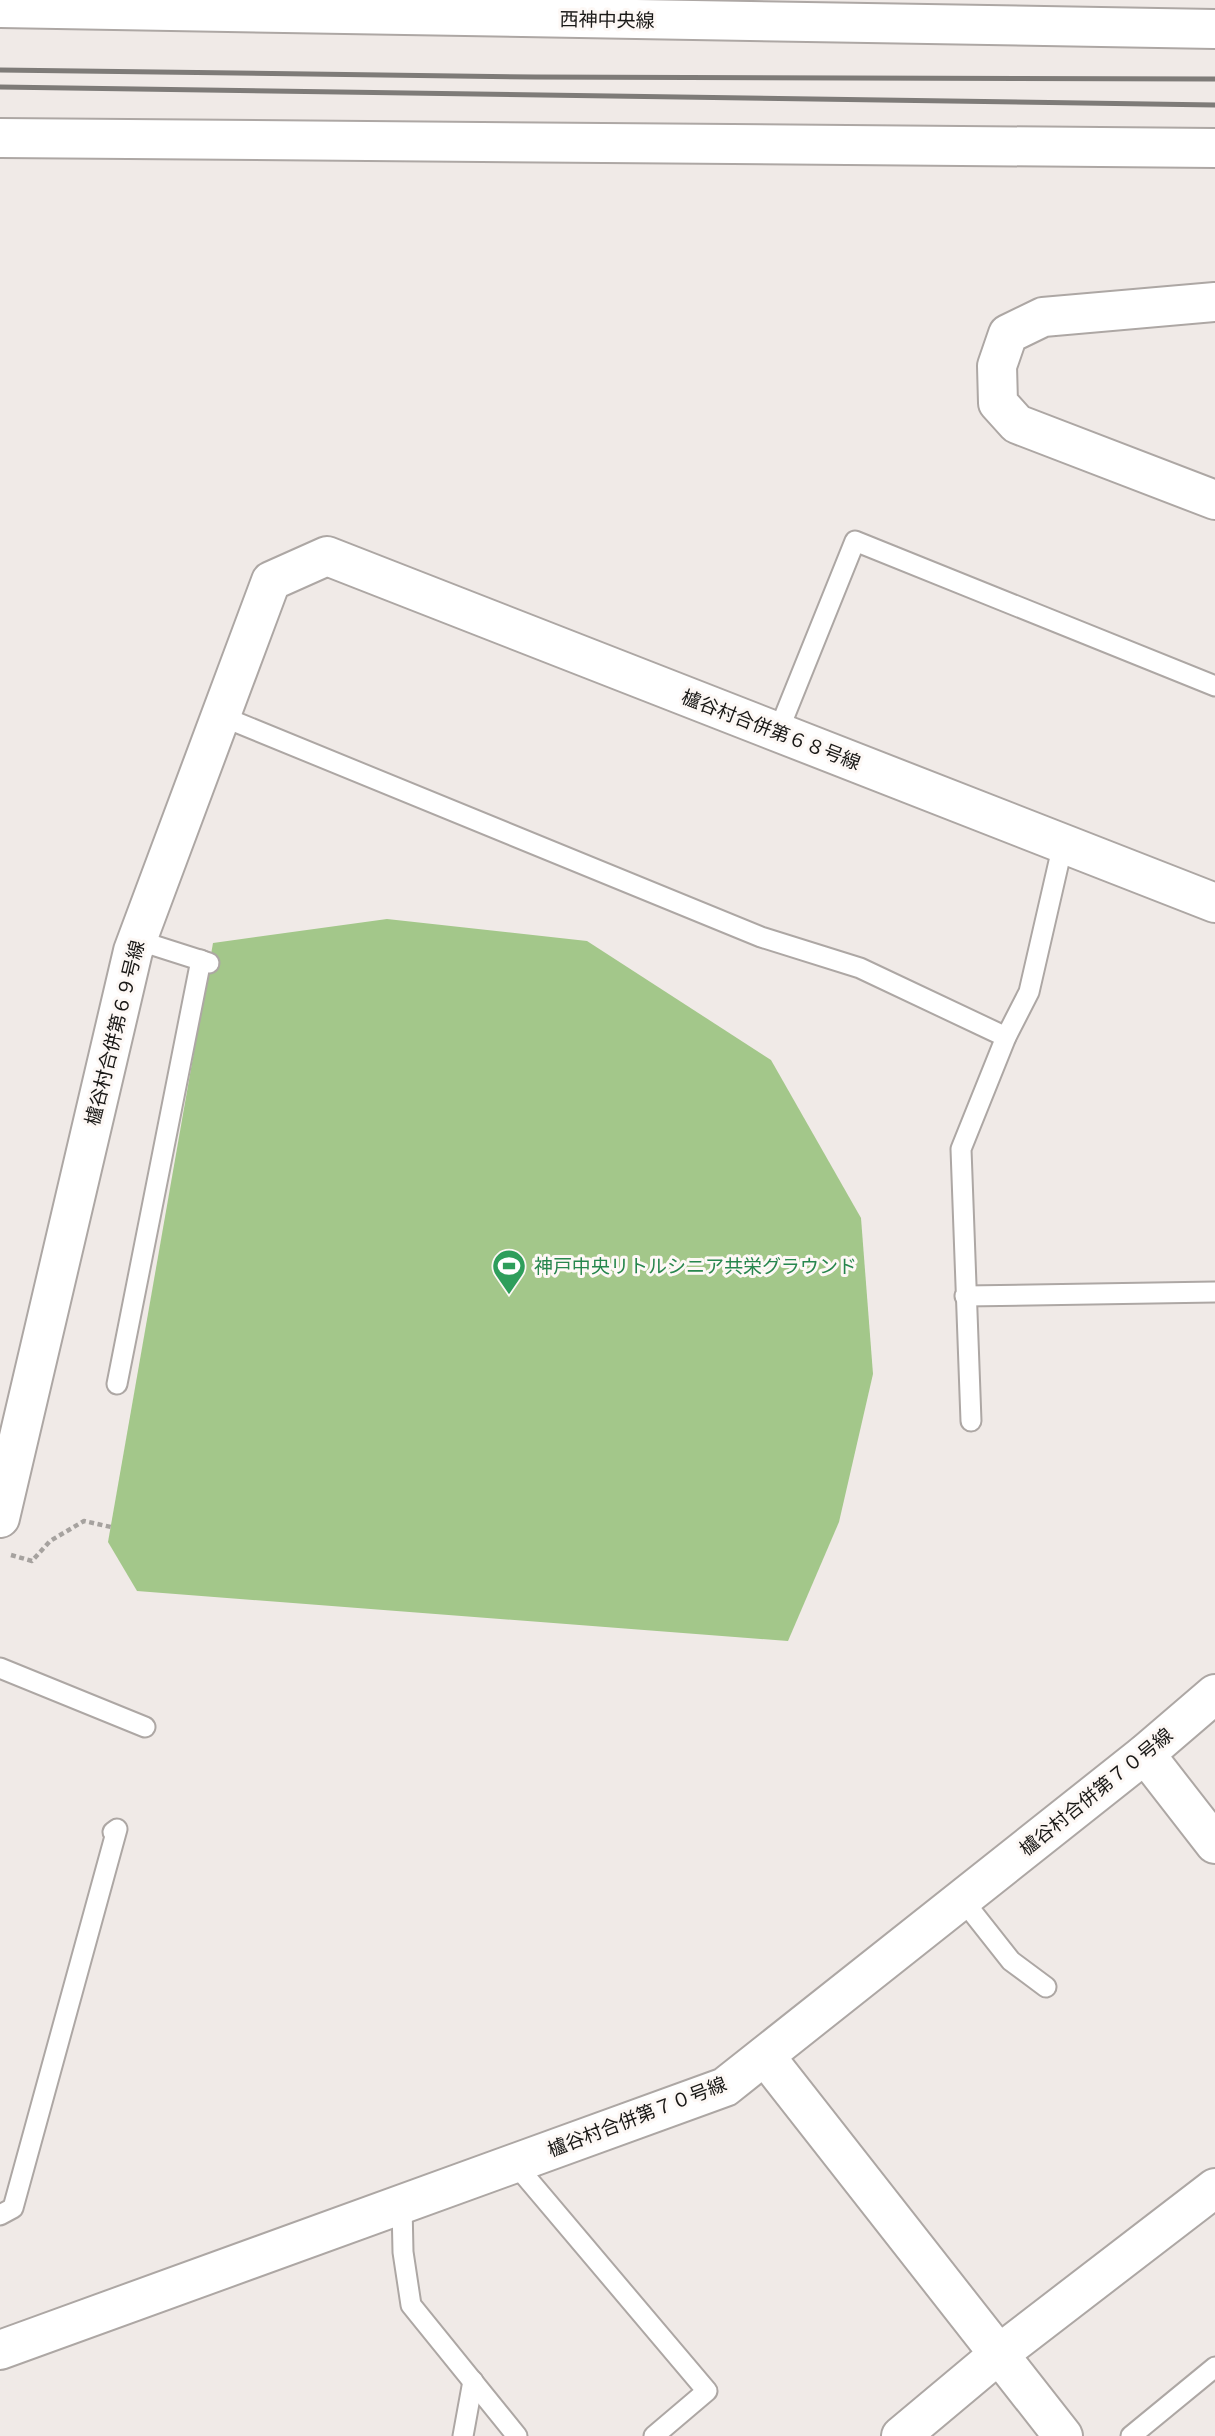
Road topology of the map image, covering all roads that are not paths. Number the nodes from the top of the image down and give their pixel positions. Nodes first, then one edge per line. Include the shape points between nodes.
1 (0, 8) edge
2 (992, 14) edge
3 (1215, 29) edge
4 (0, 138) edge
5 (1215, 148) edge
6 (1215, 302) edge
7 (1215, 500) edge
8 (327, 556) joint
9 (1215, 686) edge
10 (221, 716) junction
11 (778, 732) junction
12 (1063, 844) junction
13 (1215, 903) edge
14 (137, 940) junction
15 (1006, 1037) junction
16 (1215, 1292) edge
17 (965, 1296) junction
18 (117, 1384) dead end
19 (971, 1421) dead end
20 (1, 1512) edge
21 (0, 1668) edge
22 (1215, 1694) edge
23 (145, 1727) dead end
24 (1145, 1754) junction
25 (113, 1832) dead end
26 (1215, 1844) edge
27 (962, 1899) junction
28 (1046, 1987) dead end
29 (765, 2056) junction
30 (515, 2164) junction
31 (1215, 2188) edge
32 (402, 2204) junction
33 (0, 2215) edge
34 (0, 2350) edge
35 (999, 2354) junction
36 (1215, 2367) edge
37 (472, 2381) junction
38 (463, 2436) edge
39 (516, 2436) edge
40 (654, 2436) edge
41 (901, 2436) edge
42 (1063, 2436) edge
43 (1131, 2436) edge

1 - 2 street, 西神中央線
2 - 3 street, 西神中央線
4 - 5 street
6 - 7 street via 1043,317 1008,334 997,366 998,403 1017,425
8 - 10 street, 櫨谷村合併第６９号線 via 271,581
8 - 11 street, 櫨谷村合併第６８号線
9 - 11 lane via 855,541
10 - 14 street, 櫨谷村合併第６９号線
10 - 15 lane via 761,937 860,968
11 - 12 street, 櫨谷村合併第６８号線
12 - 13 street, 櫨谷村合併第６８号線
12 - 15 lane via 1029,992
14 - 18 lane via 205,962
14 - 20 street, 櫨谷村合併第６９号線
15 - 17 lane via 961,1149
16 - 17 lane
17 - 19 lane
21 - 23 lane
22 - 24 street, 櫨谷村合併第７０号線
24 - 26 street
24 - 27 street, 櫨谷村合併第７０号線
25 - 33 lane via 117,1829 12,2208
27 - 28 lane via 1011,1961
27 - 29 street, 櫨谷村合併第７０号線
29 - 30 street, 櫨谷村合併第７０号線 via 725,2087
29 - 35 street
30 - 32 street, 櫨谷村合併第７０号線
30 - 40 lane via 707,2391
31 - 35 street
32 - 34 street, 櫨谷村合併第７０号線
32 - 37 lane via 411,2305
35 - 41 street
35 - 42 street
36 - 43 lane
37 - 38 lane
37 - 39 lane

